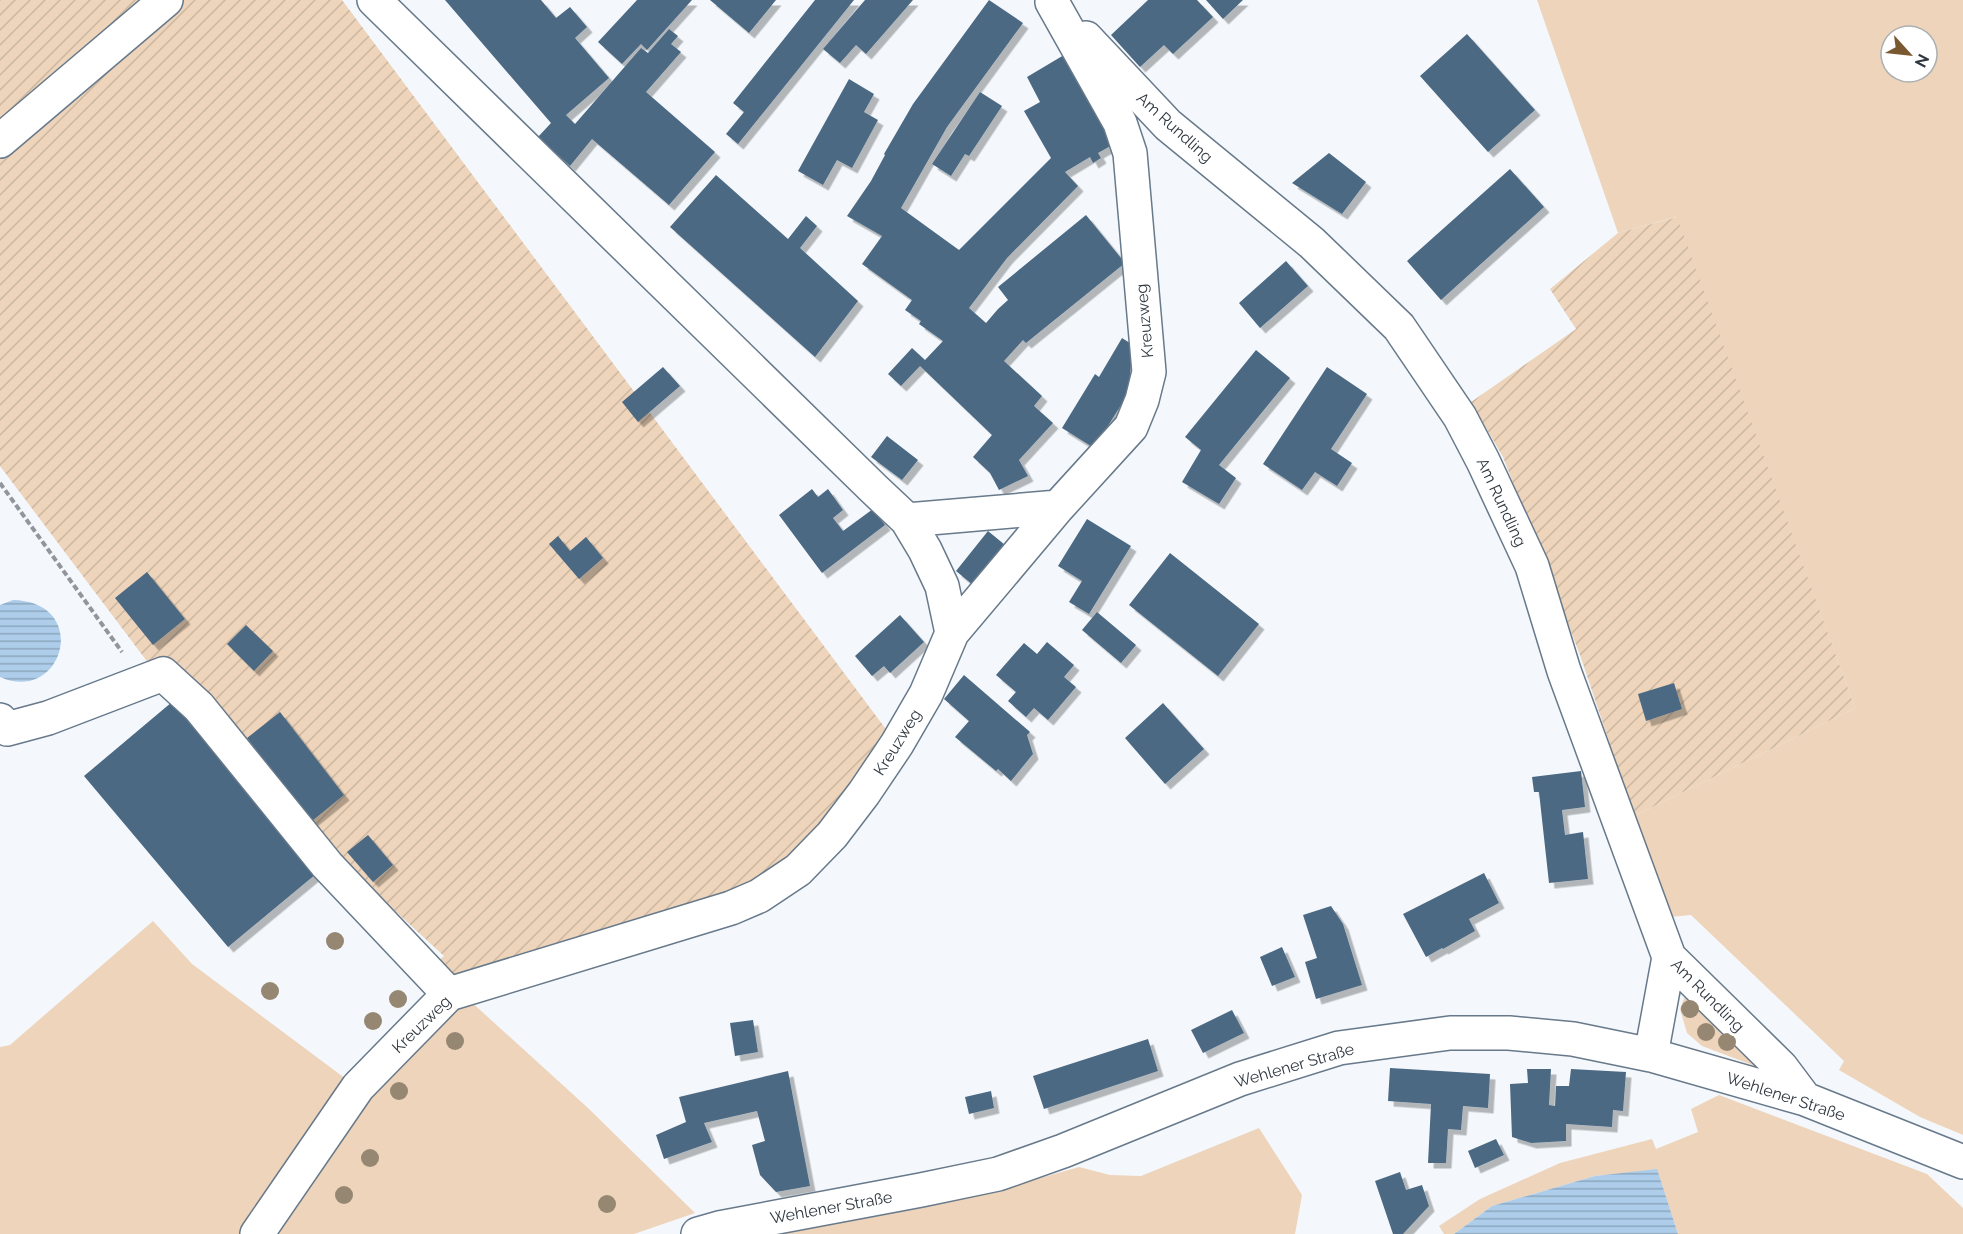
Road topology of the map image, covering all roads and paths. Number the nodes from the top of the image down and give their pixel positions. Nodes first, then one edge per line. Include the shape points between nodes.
1 (166, 0) edge
2 (374, 0) edge
3 (1050, 1) edge
4 (0, 141) edge
5 (0, 483) edge
6 (1059, 507) junction
7 (907, 520) junction
8 (952, 633) junction
9 (143, 682) junction
10 (0, 720) edge
11 (1669, 957) junction
12 (449, 994) junction
13 (1651, 1055) junction
14 (1805, 1100) junction
15 (1963, 1162) edge
16 (257, 1234) edge
17 (698, 1234) edge

1 - 4 street
2 - 7 street
3 - 6 street, Kreuzweg via 1120,123 1130,153 1149,372 1131,427
3 - 11 street, Am Rundling via 1168,125 1312,243 1399,327 1460,417 1532,566 1564,671
5 - 9 path
6 - 7 street
6 - 8 street, Kreuzweg
7 - 8 street via 942,586
8 - 12 street, Kreuzweg via 926,694 897,744 832,835 798,870 759,896 731,908
9 - 10 street via 7,729
9 - 12 street via 163,674 199,706 327,865
11 - 13 street
11 - 14 street, Am Rundling via 1781,1066
12 - 16 street, Kreuzweg via 358,1087
13 - 14 street, Wehlener Straße
13 - 17 street, Wehlener Straße via 1574,1039 1509,1033 1450,1033 1339,1048 1240,1079 998,1174
14 - 15 street, Wehlener Straße

